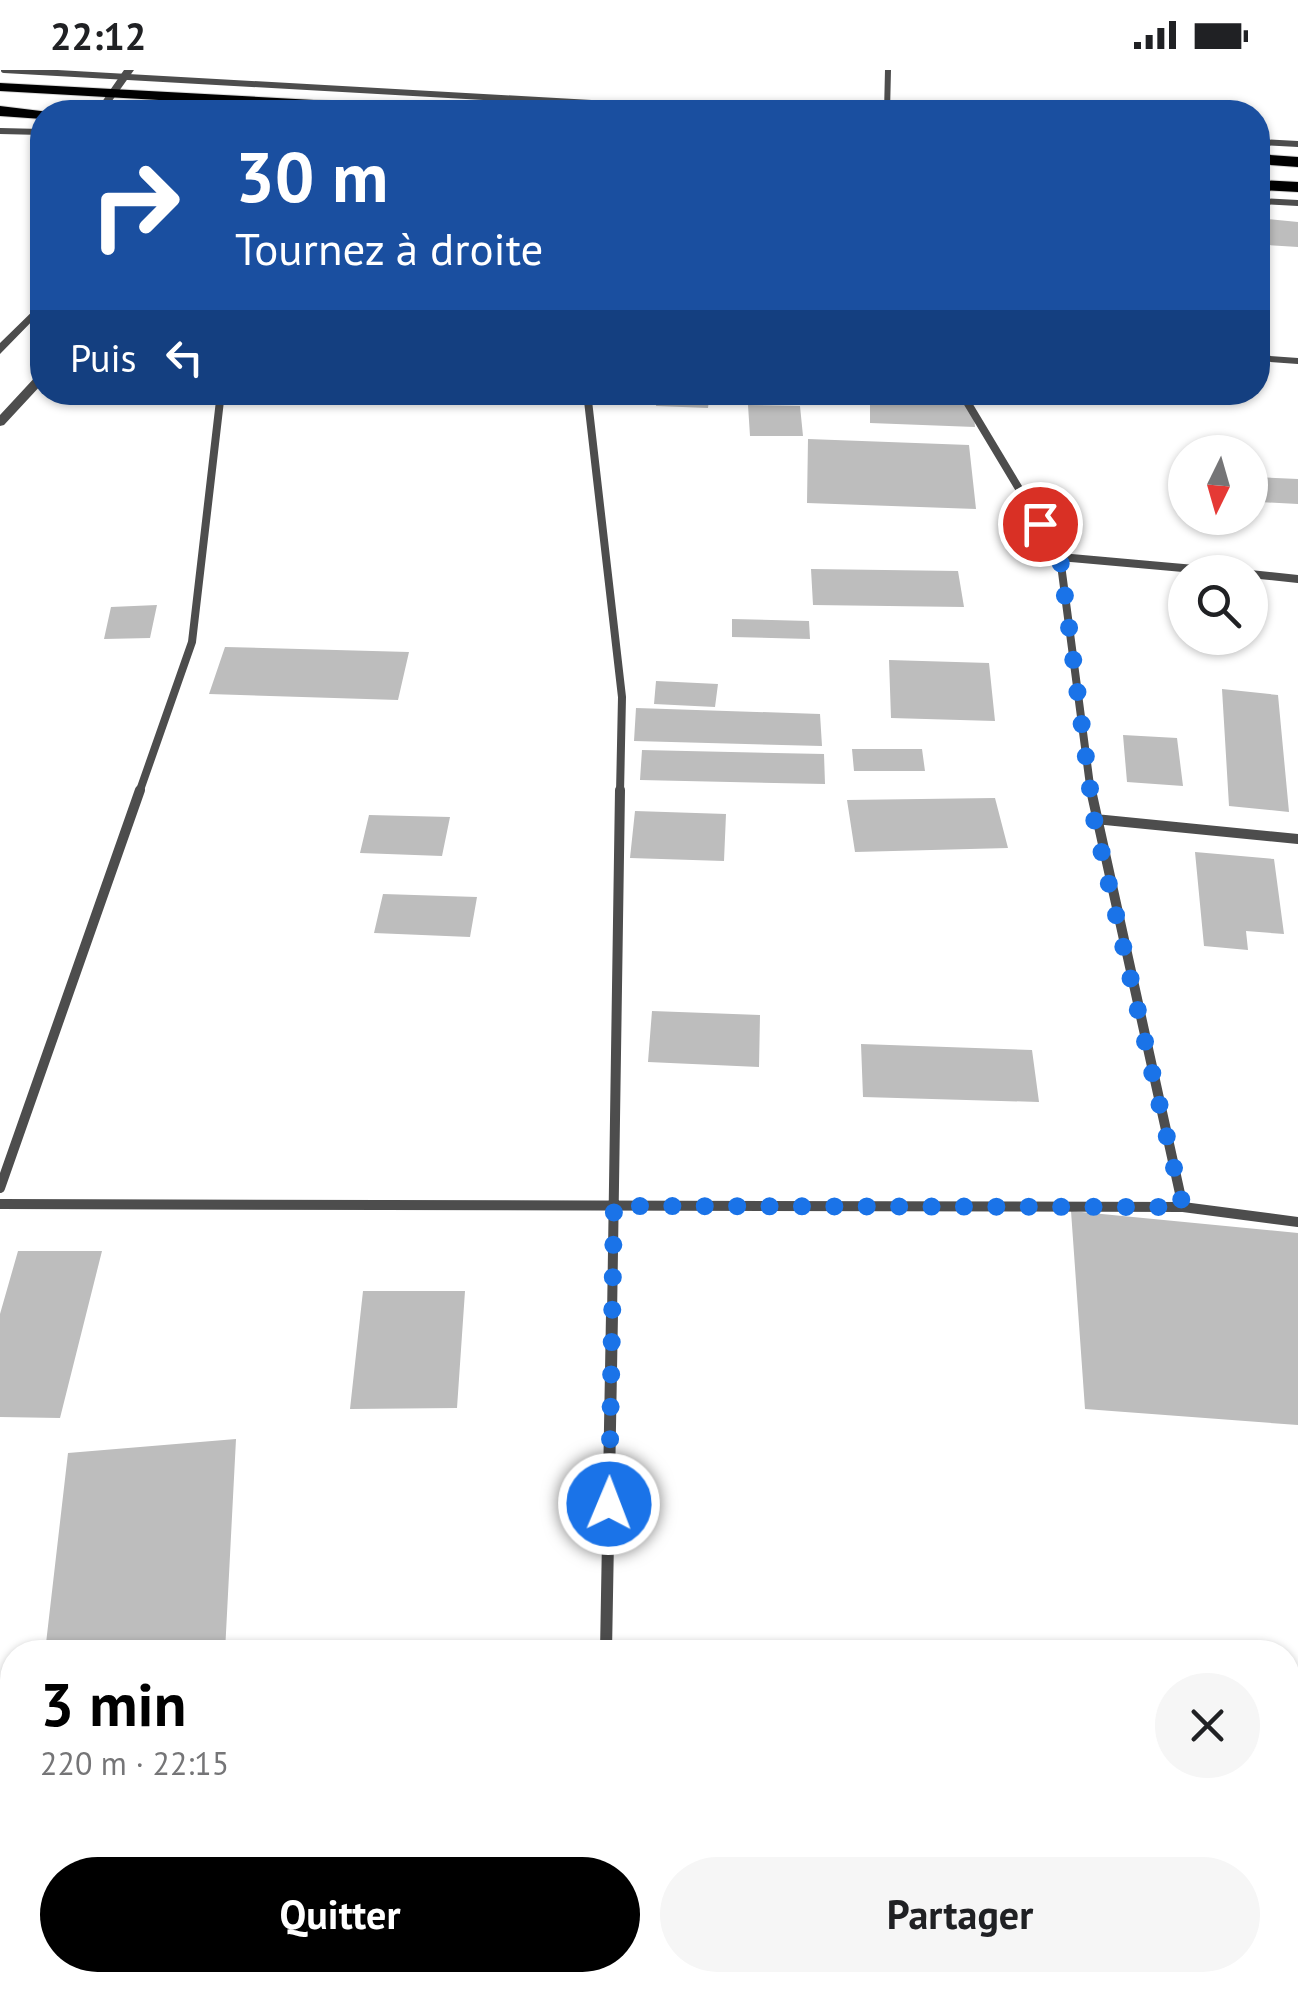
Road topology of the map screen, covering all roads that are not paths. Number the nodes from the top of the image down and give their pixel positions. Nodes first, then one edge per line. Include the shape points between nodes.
1 (4, 70) edge
2 (888, 70) edge
3 (126, 73) edge
4 (0, 87) edge
5 (112, 93) junction
6 (107, 100) edge
7 (252, 100) edge
8 (267, 100) edge
9 (888, 100) edge
10 (0, 111) edge
11 (30, 113) edge
12 (0, 131) edge
13 (30, 132) edge
14 (1270, 143) edge
15 (1298, 144) edge
16 (1270, 160) edge
17 (1298, 162) edge
18 (1270, 186) edge
19 (1298, 187) edge
20 (1270, 202) edge
21 (1298, 203) edge
22 (30, 318) edge
23 (0, 350) edge
24 (1270, 359) edge
25 (1298, 361) edge
26 (30, 390) edge
27 (219, 405) edge
28 (588, 405) edge
29 (968, 405) edge
30 (0, 422) edge
31 (1060, 558) junction
32 (1168, 567) edge
33 (1268, 576) edge
34 (1298, 579) edge
35 (1094, 819) junction
36 (1298, 838) edge
37 (0, 1188) edge
38 (0, 1204) edge
39 (614, 1206) junction
40 (1183, 1207) junction
41 (1298, 1222) edge
42 (606, 1640) edge

1 - 3 street
2 - 9 street
3 - 5 street
3 - 8 street
4 - 5 highway
5 - 6 street
5 - 7 highway
10 - 11 highway
12 - 13 street
14 - 15 street
16 - 17 highway
18 - 19 highway
20 - 21 street
22 - 23 street
24 - 25 street
26 - 30 street
27 - 37 street via 192,642
28 - 39 street via 622,697
29 - 31 street
31 - 32 street
31 - 35 street
33 - 34 street
35 - 36 street
35 - 40 street
38 - 39 street
39 - 40 street
39 - 42 street
40 - 41 street

